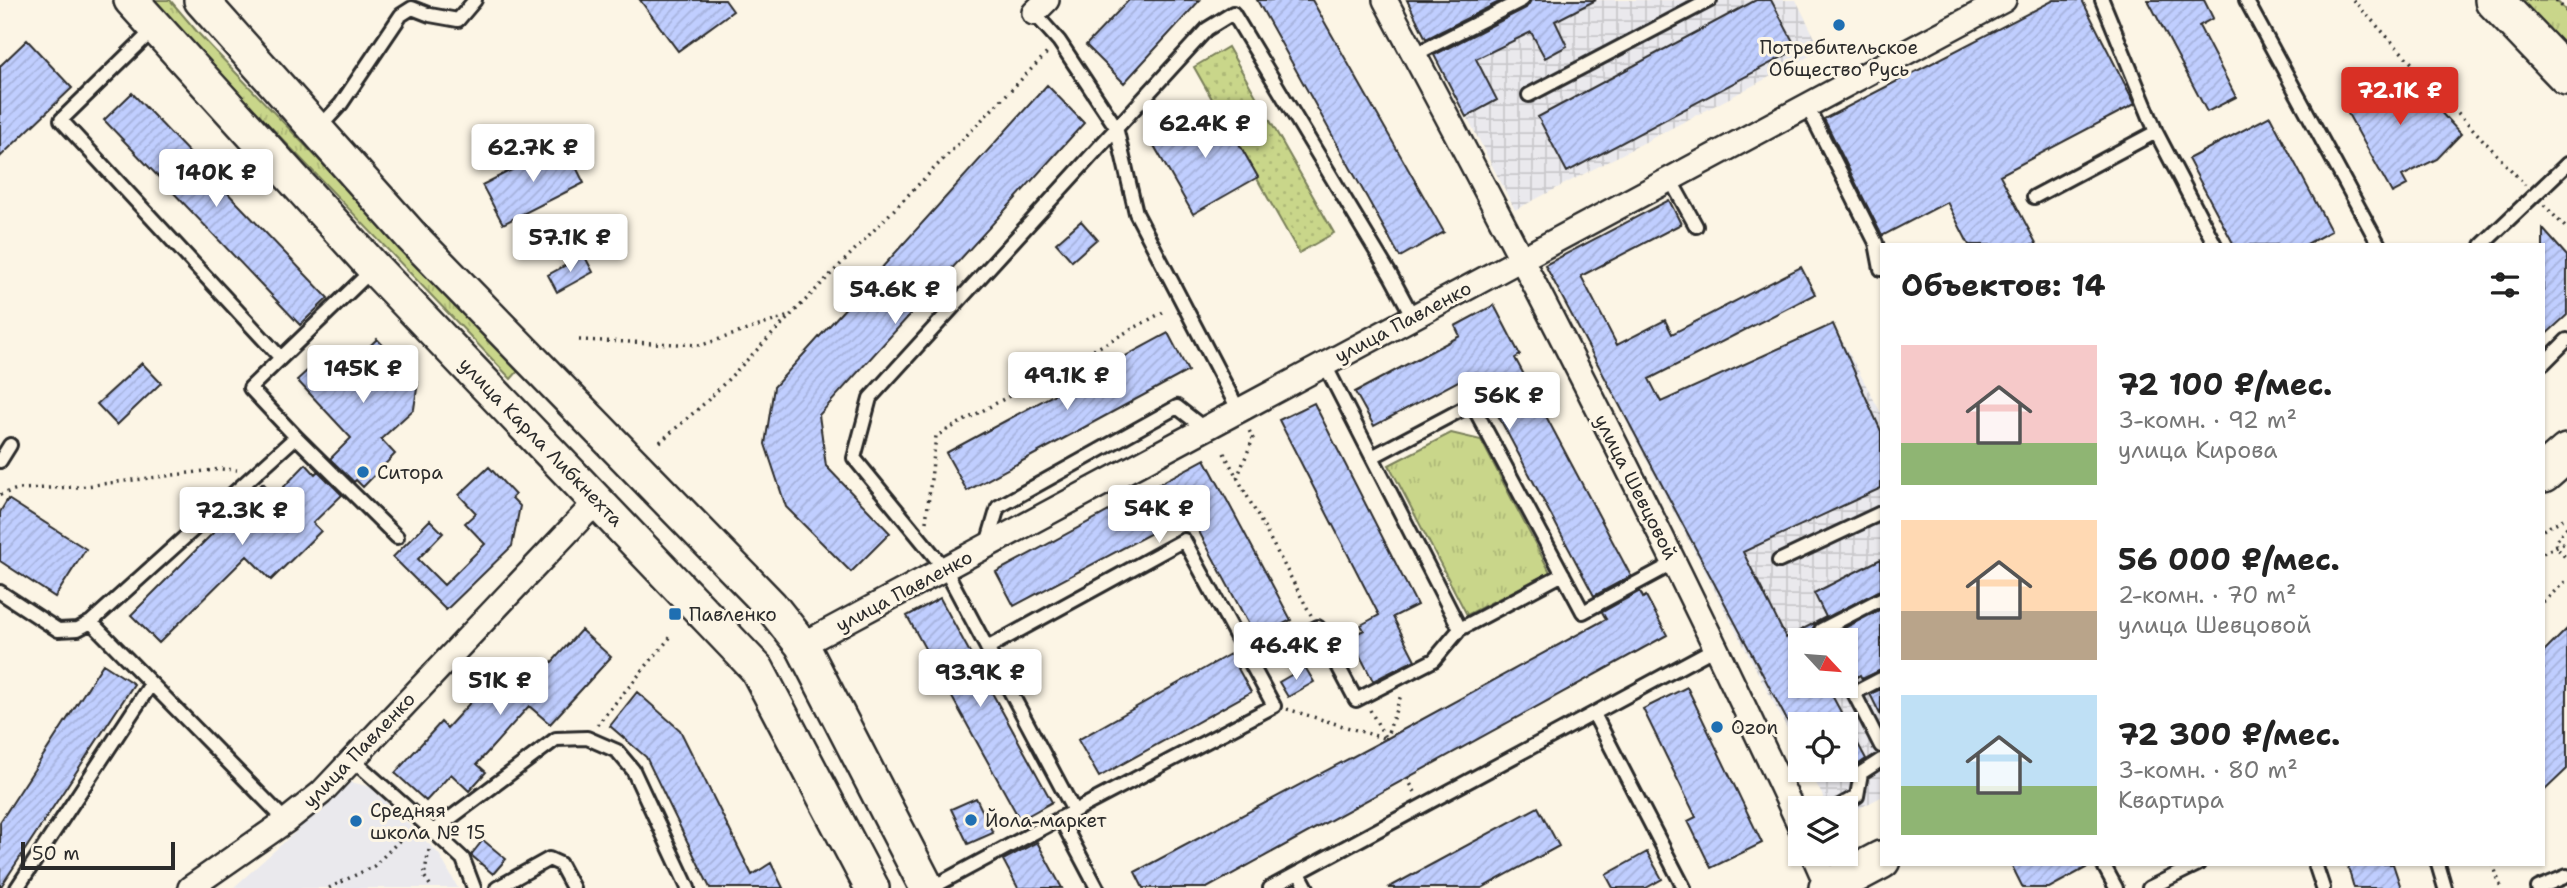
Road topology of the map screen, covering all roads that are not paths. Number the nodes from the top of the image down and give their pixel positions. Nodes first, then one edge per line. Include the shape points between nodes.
1 (131, 0) edge
2 (201, 0) edge
3 (475, 0) edge
4 (1522, 0) edge
5 (1710, 0) edge
6 (2004, 0) edge
7 (2102, 0) edge
8 (2246, 0) edge
9 (2494, 0) edge
10 (1390, 1) edge
11 (1041, 6) edge
12 (156, 27) junction
13 (1414, 55) junction
14 (2567, 76) edge
15 (1530, 95) dead end
16 (1807, 106) junction
17 (1116, 127) junction
18 (317, 130) junction
19 (2156, 132) junction
20 (2567, 164) edge
21 (1671, 179) junction
22 (2034, 197) dead end
23 (1696, 226) dead end
24 (2214, 243) edge
25 (2378, 243) edge
26 (2484, 243) edge
27 (1521, 259) junction
28 (1880, 264) edge
29 (374, 268) junction
30 (1413, 317) junction
31 (2567, 340) edge
32 (280, 358) junction
33 (2545, 362) edge
34 (1325, 365) junction
35 (1239, 411) junction
36 (1205, 429) junction
37 (296, 437) junction
38 (10, 445) dead end
39 (2567, 453) edge
40 (1372, 457) junction
41 (0, 461) edge
42 (635, 464) junction
43 (2545, 472) edge
44 (597, 501) junction
45 (1880, 513) edge
46 (397, 537) dead end
47 (987, 546) junction
48 (1779, 561) dead end
49 (1674, 563) junction
50 (945, 569) junction
51 (1563, 575) junction
52 (0, 592) edge
53 (1880, 600) edge
54 (92, 622) junction
55 (1318, 627) road end
56 (1825, 628) edge
57 (1460, 629) junction
58 (802, 645) junction
59 (1328, 647) dead end
60 (1717, 647) junction
61 (987, 648) junction
62 (1251, 663) junction
63 (1880, 680) edge
64 (151, 684) junction
65 (1858, 691) edge
66 (1857, 698) edge
67 (1594, 714) junction
68 (1880, 744) edge
69 (352, 759) junction
70 (1880, 762) edge
71 (1857, 796) edge
72 (1788, 800) edge
73 (1074, 811) junction
74 (1060, 818) junction
75 (286, 821) junction
76 (433, 831) junction
77 (1880, 861) edge
78 (1818, 866) edge
79 (2104, 866) edge
80 (2194, 866) edge
81 (2316, 866) edge
82 (2439, 866) edge
83 (1298, 873) junction
84 (2567, 876) edge
85 (18, 888) edge
86 (190, 888) edge
87 (474, 888) edge
88 (497, 888) edge
89 (573, 888) edge
90 (688, 888) edge
91 (872, 888) edge
92 (929, 888) edge
93 (1097, 888) edge
94 (1270, 888) edge
95 (1307, 888) edge
96 (1684, 888) edge
97 (1828, 888) edge
98 (2116, 888) edge
99 (2149, 888) edge
100 (2323, 888) edge
101 (2445, 888) edge
102 (2538, 888) edge

1 - 12 main road, улица Карла Либкнехта
2 - 18 main road
3 - 18 lane via 458,20 412,8 401,15 341,104
4 - 13 lane
5 - 15 lane
6 - 16 street, улица Павленко
7 - 19 lane
8 - 25 lane
9 - 14 main road
10 - 13 street, улица Шевцовой
11 - 17 lane
12 - 29 main road, улица Карла Либкнехта
12 - 32 lane via 61,120
13 - 27 street, улица Шевцовой
16 - 21 street, улица Павленко
16 - 28 lane via 1875,243
17 - 30 lane via 1207,29 1233,13
17 - 35 lane via 1136,213
17 - 50 lane via 870,398 854,458
18 - 42 main road via 413,238
19 - 22 lane
19 - 24 lane
20 - 26 lane
21 - 23 lane
21 - 27 street, улица Павленко
27 - 30 street, улица Павленко
27 - 49 street, улица Шевцовой
29 - 32 lane
29 - 44 main road, улица Карла Либкнехта
30 - 34 street, улица Павленко
31 - 33 lane
32 - 37 lane via 250,388
34 - 35 street, улица Павленко
34 - 40 lane
35 - 36 street, улица Павленко
36 - 47 street, улица Павленко
36 - 47 lane via 1177,407 998,506
37 - 46 lane
37 - 54 lane
38 - 41 lane
39 - 43 main road
40 - 51 lane via 1472,404
40 - 57 lane
42 - 44 main road
42 - 58 main road via 771,606
44 - 69 street, улица Павленко
44 - 91 main road, улица Карла Либкнехта via 757,669
45 - 48 lane
47 - 50 street, улица Павленко
49 - 51 lane via 1583,611
49 - 60 street, улица Шевцовой
50 - 58 street, улица Павленко
50 - 61 lane
51 - 57 lane
52 - 54 lane via 58,630 78,629
53 - 56 lane
54 - 64 lane
55 - 62 lane
57 - 59 lane via 1434,660 1356,700
58 - 92 main road
60 - 67 lane
60 - 72 street, улица Шевцовой
61 - 62 lane via 1184,540
61 - 73 lane
62 - 73 lane via 1275,706
63 - 65 lane
64 - 75 lane
64 - 85 lane
66 - 68 lane
67 - 83 lane
67 - 96 lane
69 - 75 street, улица Павленко via 321,793
69 - 76 lane
70 - 71 lane via 1861,773
73 - 74 lane
74 - 92 lane
74 - 93 lane
75 - 86 street, улица Павленко
76 - 87 lane via 463,859
76 - 90 lane via 556,739 587,738 617,751 633,770
77 - 97 main road
78 - 97 street
79 - 98 lane
80 - 99 lane
81 - 100 lane
82 - 101 lane
83 - 94 lane
83 - 95 lane
84 - 102 lane
88 - 89 lane via 549,859 560,864

